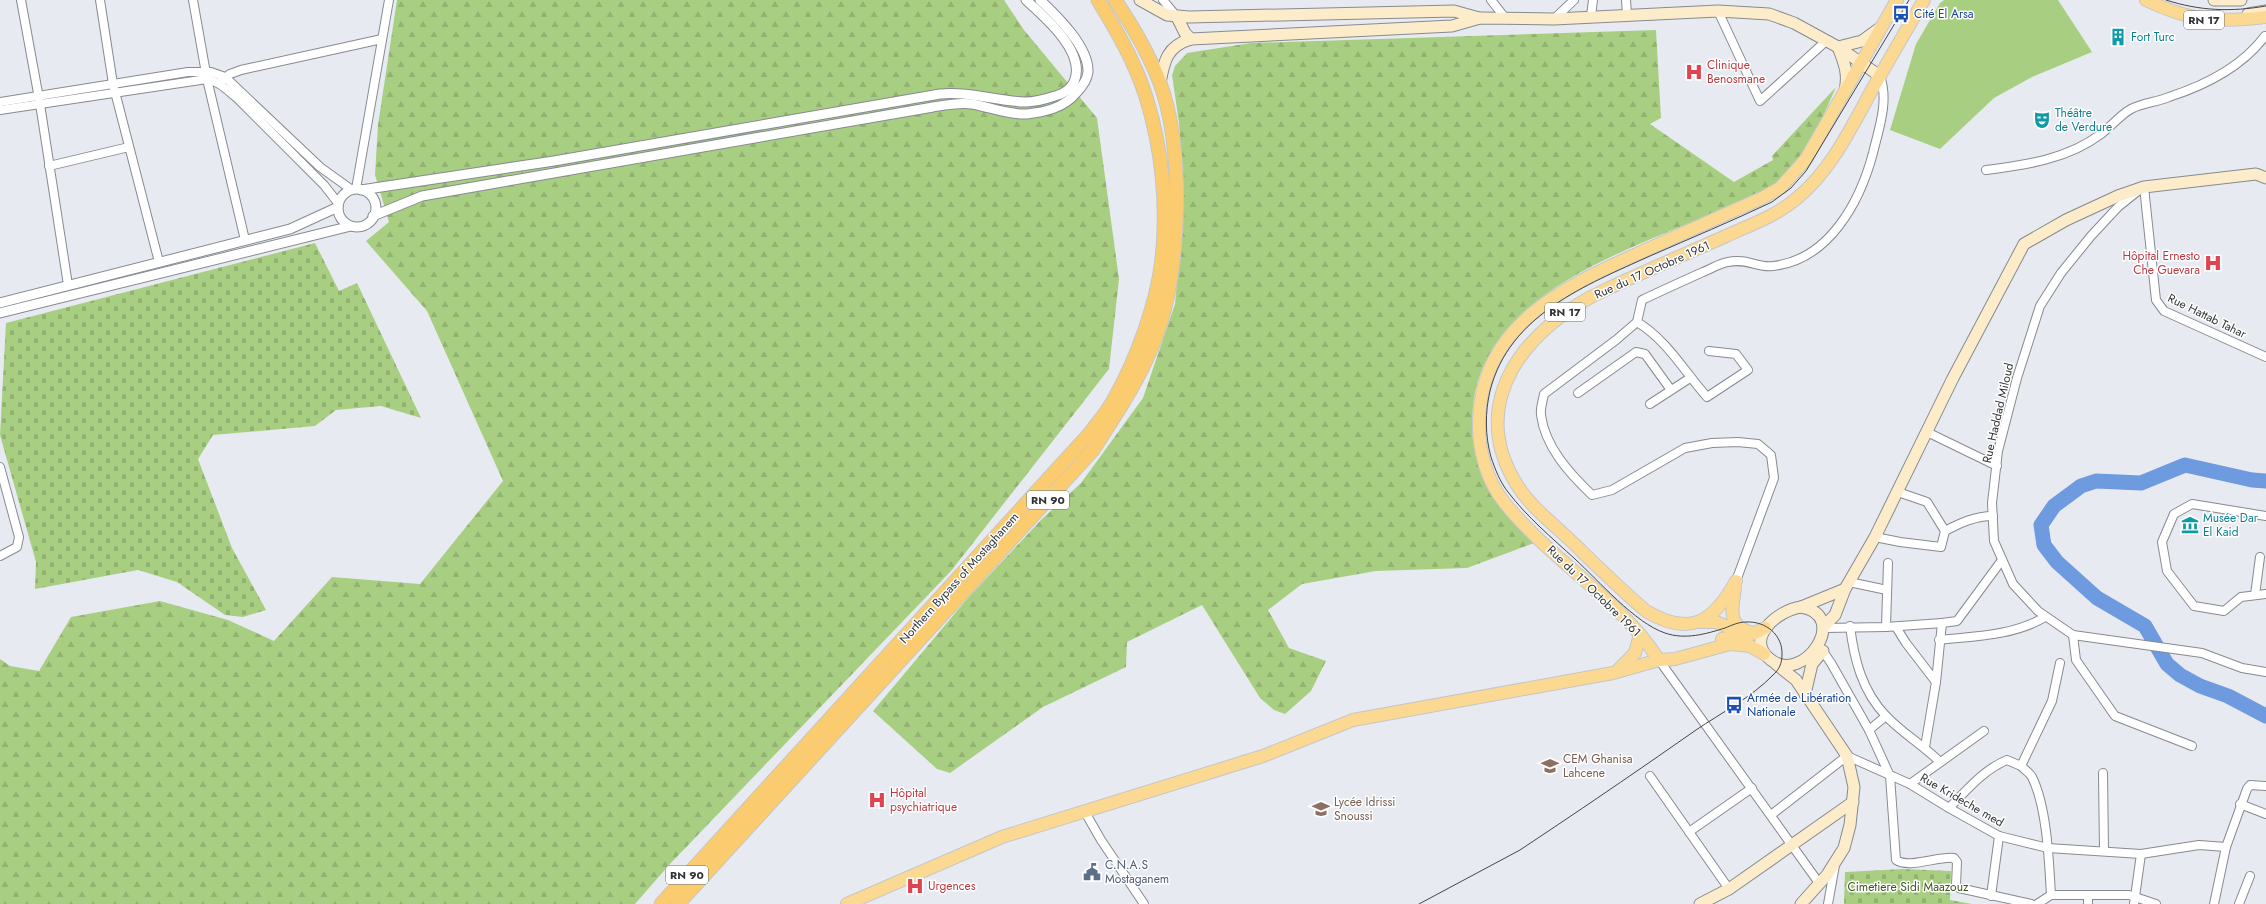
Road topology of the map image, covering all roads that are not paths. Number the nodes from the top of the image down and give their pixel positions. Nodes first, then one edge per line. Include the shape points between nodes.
1 (21, 0) edge
2 (100, 0) edge
3 (193, 0) edge
4 (389, 0) edge
5 (1026, 0) edge
6 (1040, 0) edge
7 (1098, 0) edge
8 (1115, 0) edge
9 (1140, 0) edge
10 (1163, 0) edge
11 (1491, 0) edge
12 (1574, 0) edge
13 (1593, 0) edge
14 (1626, 0) edge
15 (1897, 0) edge
16 (1924, 0) edge
17 (2146, 0) edge
18 (2153, 0) edge
19 (2214, 0) edge
20 (2241, 0) edge
21 (1718, 11) junction
22 (2266, 11) edge
23 (1627, 14) junction
24 (1591, 16) junction
25 (2266, 16) edge
26 (1177, 17) junction
27 (1480, 18) junction
28 (1506, 19) junction
29 (1554, 19) junction
30 (1880, 28) junction
31 (2265, 36) dead end
32 (382, 39) junction
33 (1191, 39) junction
34 (1826, 41) junction
35 (1838, 47) junction
36 (1862, 62) junction
37 (206, 75) junction
38 (1880, 76) junction
39 (222, 80) junction
40 (1160, 83) junction
41 (113, 84) junction
42 (1845, 90) junction
43 (116, 93) junction
44 (38, 96) junction
45 (0, 102) edge
46 (40, 104) junction
47 (0, 110) edge
48 (129, 147) junction
49 (49, 166) junction
50 (1986, 170) dead end
51 (2263, 174) edge
52 (2144, 187) junction
53 (356, 190) junction
54 (338, 205) junction
55 (374, 216) junction
56 (350, 226) junction
57 (245, 240) junction
58 (160, 262) junction
59 (68, 285) junction
60 (0, 303) edge
61 (0, 313) edge
62 (1637, 322) junction
63 (1709, 351) dead end
64 (2266, 358) edge
65 (1690, 378) junction
66 (1671, 390) junction
67 (1578, 394) dead end
68 (1650, 404) dead end
69 (1927, 432) junction
70 (1996, 466) junction
71 (0, 467) edge
72 (1898, 492) junction
73 (1993, 516) junction
74 (2266, 516) edge
75 (1945, 531) junction
76 (1875, 537) junction
77 (0, 556) edge
78 (2260, 557) dead end
79 (2002, 560) junction
80 (1888, 563) dead end
81 (1736, 581) junction
82 (1847, 586) junction
83 (1887, 590) junction
84 (2266, 594) edge
85 (2255, 595) junction
86 (1801, 607) junction
87 (2045, 617) junction
88 (1701, 622) junction
89 (1942, 623) junction
90 (1850, 626) junction
91 (1824, 627) junction
92 (1886, 627) junction
93 (1896, 627) junction
94 (1755, 632) junction
95 (1640, 634) junction
96 (2073, 636) junction
97 (1939, 640) junction
98 (1820, 648) junction
99 (1764, 654) junction
100 (1807, 657) junction
101 (1659, 660) junction
102 (2060, 663) dead end
103 (1776, 664) junction
104 (2266, 672) edge
105 (1613, 673) junction
106 (1936, 682) junction
107 (1805, 694) junction
108 (1886, 716) junction
109 (1869, 730) junction
110 (1984, 731) dead end
111 (2192, 746) dead end
112 (1925, 747) junction
113 (1847, 756) junction
114 (1940, 762) junction
115 (2021, 766) junction
116 (2103, 772) dead end
117 (1650, 776) dead end
118 (1890, 776) junction
119 (1910, 784) junction
120 (2266, 786) edge
121 (1752, 788) junction
122 (1853, 802) junction
123 (2240, 804) junction
124 (1949, 808) junction
125 (1085, 812) junction
126 (2266, 814) edge
127 (1771, 815) junction
128 (1689, 832) junction
129 (1999, 836) junction
130 (1792, 845) junction
131 (2226, 847) junction
132 (2048, 848) junction
133 (2104, 851) junction
134 (2141, 854) junction
135 (1835, 864) junction
136 (2250, 876) dead end
137 (1820, 883) junction
138 (1729, 889) junction
139 (2051, 895) junction
140 (1991, 896) junction
141 (2088, 900) edge
142 (2134, 900) edge
143 (1704, 903) edge
144 (660, 904) edge
145 (678, 904) edge
146 (847, 904) edge
147 (1144, 904) edge
148 (1800, 904) edge
149 (1828, 904) edge
150 (2031, 904) edge
151 (2037, 904) edge
152 (2156, 904) edge
153 (2214, 904) edge
154 (2239, 904) edge

1 - 44 street
2 - 41 street
3 - 37 street
4 - 32 street
5 - 53 street via 1054,28 1074,56 1077,66 1075,81 1060,95 1026,102 963,93 940,94 554,161
6 - 55 street via 1073,36 1084,55 1088,72 1085,83 1073,98 1059,107 1024,114 970,104 933,107 422,196
7 - 144 highway, Northern Bypass of Mostaghanem / RN 90 via 1118,32 1146,97 1161,170 1162,259 1153,302 1131,365 1113,401 1090,433
8 - 40 highway, Northern Bypass of Mostaghanem / RN 90
9 - 26 main road via 1158,11
10 - 26 street
11 - 28 street
12 - 29 street
13 - 24 street
14 - 23 street
15 - 30 main road, Rue du 17 Octobre 1961 / RN 17
16 - 38 main road, Rue du 17 Octobre 1961 / RN 17
17 - 25 main road, RN 17 via 2177,14 2206,20 2235,21
18 - 22 main road via 2186,11 2227,16
19 - 20 main road
21 - 23 main road
21 - 34 main road via 1769,14 1794,23
21 - 34 street via 1760,101
23 - 24 main road
24 - 29 main road
26 - 27 main road via 1454,11
26 - 33 main road
27 - 28 main road
27 - 33 main road via 1452,26
28 - 29 main road
30 - 35 main road via 1862,41
30 - 36 main road, Rue du 17 Octobre 1961 / RN 17
31 - 50 street via 2244,59 2219,76 2171,97 2132,108 2101,135 2052,159
32 - 39 street via 241,70
32 - 53 street
33 - 40 main road via 1176,44 1170,50 1163,64
34 - 35 main road
35 - 36 main road
35 - 42 main road via 1845,66
36 - 38 main road
36 - 42 main road, Rue du 17 Octobre 1961 / RN 17
37 - 39 street
37 - 41 street via 188,72
37 - 43 street
37 - 57 street
38 - 62 street via 1884,86 1882,117 1869,166 1848,216 1825,241 1794,262 1771,267 1742,260 1727,262 1642,300
38 - 88 main road, Rue du 17 Octobre 1961 / RN 17 via 1827,165 1796,199 1761,220 1573,307 1548,325 1526,347 1517,358 1501,394 1501,447 1511,475 1528,499 1646,611 1676,624
39 - 53 street via 320,167
39 - 54 street via 324,185
40 - 145 highway, Northern Bypass of Mostaghanem / RN 90 via 1168,111 1174,162 1177,214 1174,256 1167,298 1157,334 1140,374 1119,410 1092,450 1052,496
41 - 43 street
41 - 44 street
42 - 95 main road, Rue du 17 Octobre 1961 / RN 17 via 1806,159 1780,188 1606,267 1554,296 1527,317 1507,338 1494,359 1484,383 1479,410 1480,442 1488,471 1502,500 1524,525 1627,619
43 - 46 street
43 - 48 street
44 - 45 street
44 - 46 street
46 - 47 street
46 - 49 street
48 - 49 street
48 - 58 street
49 - 59 street
51 - 52 main road
52 - 64 street, Rue Hattab Tahar via 2158,306
52 - 69 main road via 2066,220 2024,244
52 - 70 street, Rue Haddad Miloud via 2118,207 2091,236 2061,272 2040,306 2017,378
53 - 54 street via 343,194
53 - 55 street via 370,195 375,205
54 - 56 street via 341,219
54 - 57 street via 306,223
55 - 56 street via 366,224
56 - 61 street
57 - 58 street
58 - 59 street
59 - 60 street
62 - 65 street via 1650,330 1670,350
62 - 81 street via 1544,394 1540,414 1546,437 1576,479 1592,495 1612,490 1685,448 1712,443 1758,444 1771,454 1774,478
63 - 65 street via 1736,354 1748,370 1707,397
65 - 66 street
66 - 67 street via 1645,354 1636,352
66 - 68 street
69 - 70 street
69 - 72 main road
70 - 73 street, Rue Haddad Miloud
71 - 77 street via 19,537 17,547
72 - 75 street via 1927,502
72 - 76 main road
73 - 75 street via 1982,516
73 - 79 street, Rue Haddad Miloud via 1994,541
74 - 85 street via 2192,504 2174,514 2162,542 2167,571 2194,606 2224,611 2241,597
75 - 76 street via 1941,547
76 - 82 main road
78 - 85 street
79 - 87 street, Rue Haddad Miloud via 2013,584
79 - 89 street via 1956,621
80 - 83 street
81 - 88 main road, Rue du 17 Octobre 1961 / RN 17 via 1717,611
81 - 94 main road via 1732,615 1736,624 1743,630
82 - 83 street
82 - 86 main road
82 - 91 main road via 1835,615
83 - 92 street
84 - 85 street
86 - 91 main road via 1816,613
86 - 94 main road via 1782,613
87 - 96 street, Rue Haddad Miloud
87 - 97 street via 2030,625 2003,633
88 - 94 main road via 1716,622
89 - 93 street
89 - 97 street
90 - 91 street
90 - 92 street
90 - 108 street via 1854,655 1862,679
91 - 98 main road
92 - 93 street
93 - 106 street
94 - 99 main road
94 - 101 main road via 1673,652
95 - 101 main road, Rue du 17 Octobre 1961 / RN 17
95 - 105 main road via 1635,653
96 - 104 street, Rue Haddad Miloud via 2202,653 2242,668
96 - 111 street via 2076,660 2115,716
97 - 106 street
98 - 100 main road
98 - 107 main road via 1812,664
98 - 109 street
99 - 101 main road via 1750,646 1737,644 1675,659
99 - 103 main road
100 - 103 main road via 1793,665
100 - 107 main road via 1800,674
101 - 105 main road
101 - 121 street
102 - 115 street via 2052,701
103 - 107 main road via 1792,676
105 - 125 main road via 1353,720 1270,753
106 - 112 street
107 - 113 main road
108 - 109 street
108 - 112 street
109 - 118 street
110 - 114 street
112 - 114 street
113 - 118 street, Rue Krideche med
113 - 122 main road via 1854,787
113 - 127 street
114 - 119 street
115 - 124 street via 2007,760 1997,765
115 - 132 street via 2031,775 2037,791
116 - 133 street
117 - 128 street
118 - 119 street, Rue Krideche med
118 - 140 street via 1896,860 1906,864 1942,857 1954,858 1957,862 1956,885
119 - 124 street, Rue Krideche med
120 - 123 street via 2250,785
121 - 127 street
121 - 128 street
122 - 130 main road
122 - 135 main road via 1844,848
123 - 126 street
123 - 131 street
124 - 129 street, Rue Krideche med
125 - 146 main road via 1002,837
125 - 147 street
127 - 130 street
128 - 138 street
129 - 132 street, Rue Krideche med
129 - 140 street
130 - 137 street
130 - 138 main road
131 - 134 street, Rue Krideche med via 2198,845
131 - 153 street
132 - 133 street, Rue Krideche med
132 - 139 street
133 - 134 street, Rue Krideche med
134 - 142 street
135 - 137 main road
135 - 149 street
136 - 154 street
137 - 148 main road
138 - 143 main road
139 - 141 street
139 - 151 street
140 - 150 street
141 - 142 street via 2129,895
142 - 152 street

